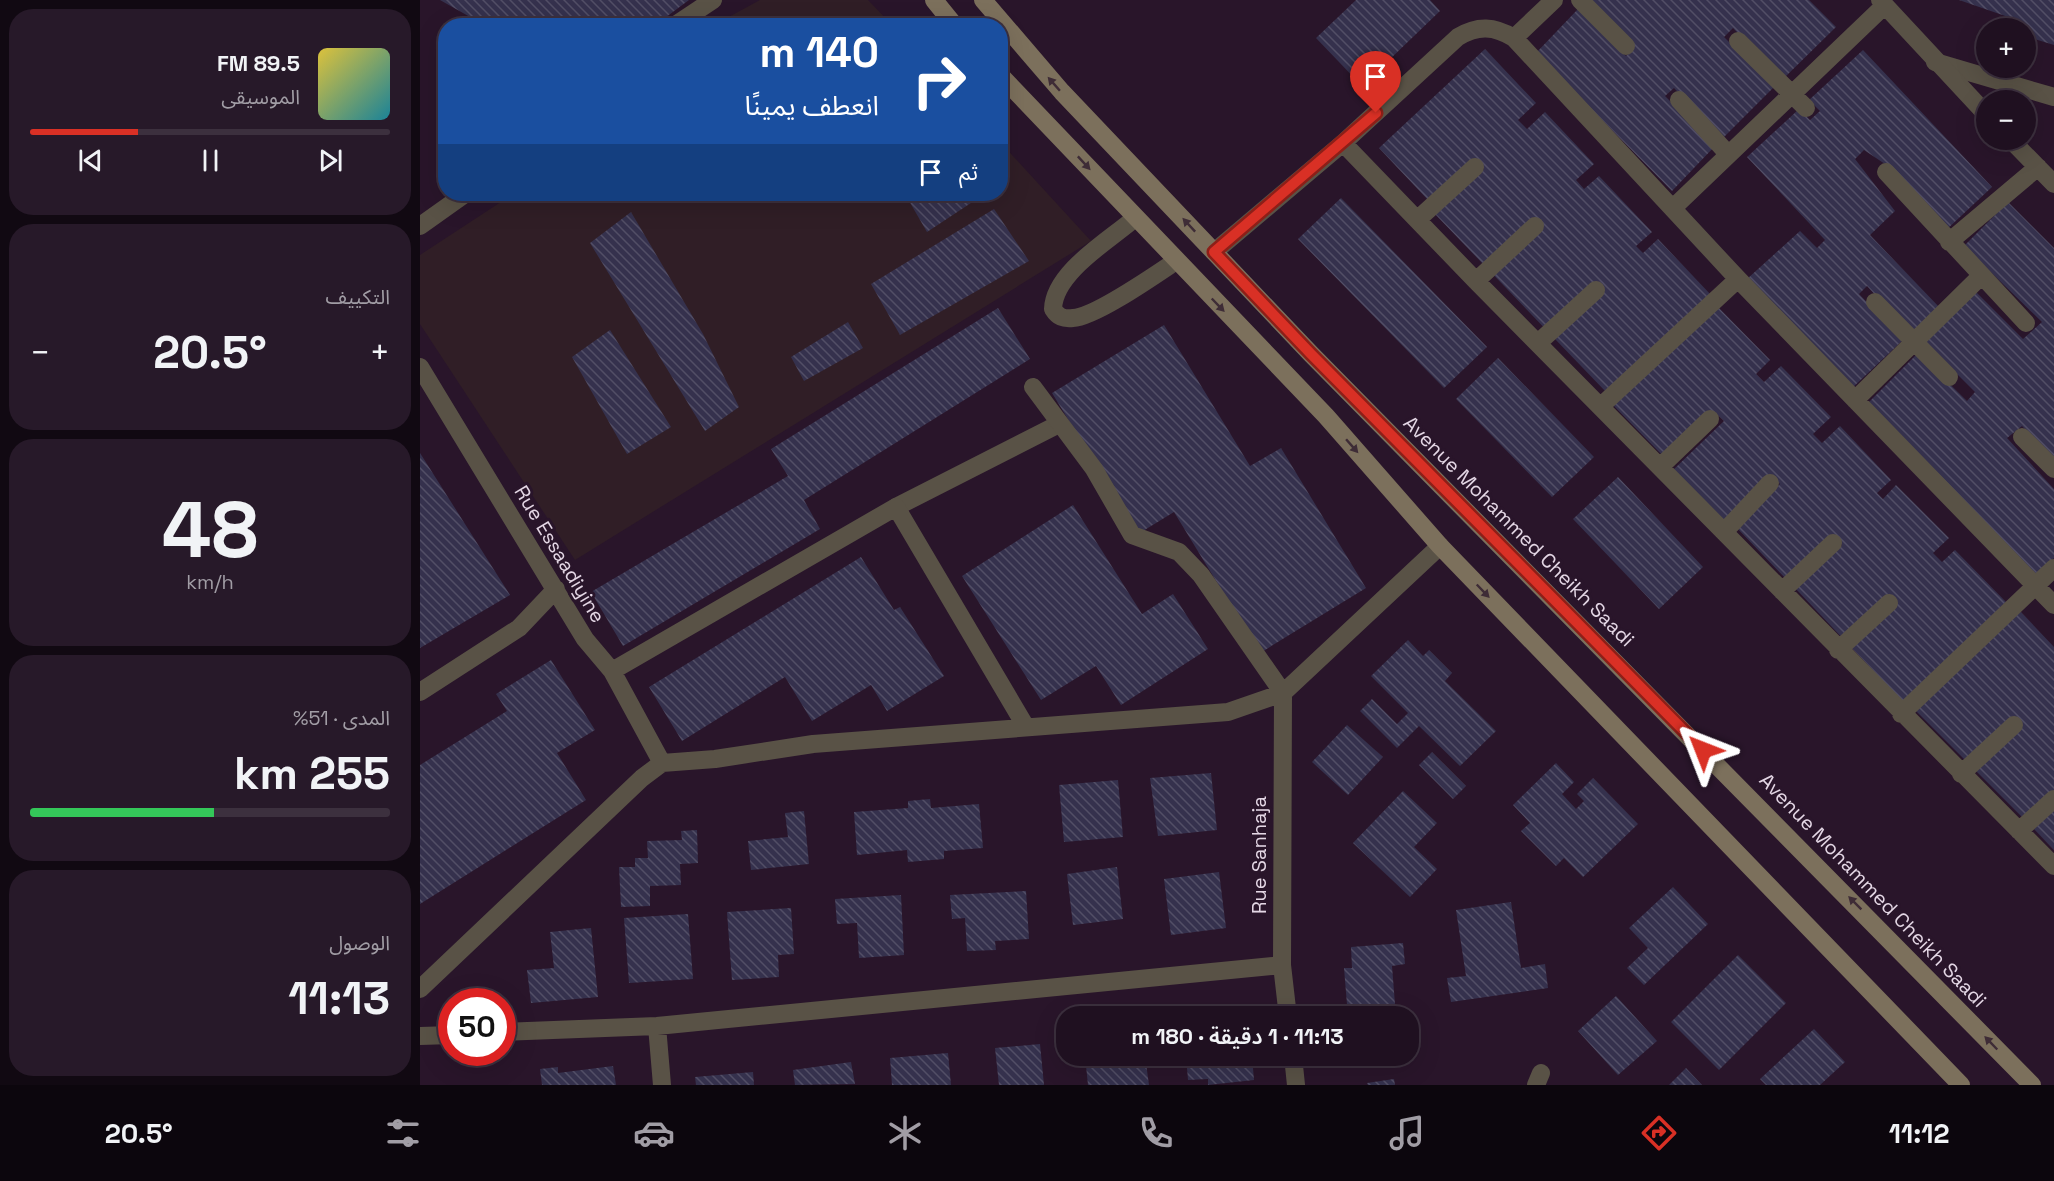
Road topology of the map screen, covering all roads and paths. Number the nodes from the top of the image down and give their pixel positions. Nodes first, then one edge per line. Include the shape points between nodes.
1 (713, 0) edge
2 (934, 0) edge
3 (983, 0) edge
4 (1554, 0) edge
5 (1580, 0) edge
6 (1882, 3) edge
7 (687, 18) edge
8 (949, 18) edge
9 (998, 18) edge
10 (1008, 29) edge
11 (1514, 38) junction
12 (1738, 41) dead end
13 (1626, 46) dead end
14 (1935, 62) junction
15 (1008, 83) edge
16 (1792, 95) junction
17 (2054, 97) edge
18 (1679, 100) dead end
19 (1976, 104) edge
20 (1806, 108) dead end
21 (1343, 143) junction
22 (2021, 150) edge
23 (1728, 154) junction
24 (1475, 167) dead end
25 (2038, 167) junction
26 (1886, 172) dead end
27 (2054, 184) edge
28 (455, 201) edge
29 (1673, 208) junction
30 (1136, 218) junction
31 (1418, 220) junction
32 (420, 226) edge
33 (1535, 226) dead end
34 (1949, 242) junction
35 (1214, 252) junction
36 (1176, 261) junction
37 (1981, 276) junction
38 (1738, 279) junction
39 (1476, 281) junction
40 (1596, 290) dead end
41 (1875, 302) dead end
42 (2026, 323) dead end
43 (1915, 342) junction
44 (1538, 343) junction
45 (420, 367) edge
46 (1949, 377) dead end
47 (1033, 387) dead end
48 (1855, 400) junction
49 (1601, 406) junction
50 (1710, 419) dead end
51 (1059, 424) junction
52 (2022, 437) dead end
53 (1660, 467) junction
54 (2054, 469) edge
55 (1770, 483) dead end
56 (896, 507) junction
57 (1724, 532) junction
58 (1833, 543) dead end
59 (1440, 546) junction
60 (2054, 568) edge
61 (2036, 585) junction
62 (556, 589) junction
63 (1782, 591) junction
64 (1889, 603) dead end
65 (2054, 605) edge
66 (1838, 650) junction
67 (612, 671) junction
68 (420, 692) edge
69 (1283, 693) junction
70 (1901, 714) junction
71 (2014, 725) dead end
72 (1026, 727) junction
73 (662, 763) junction
74 (1961, 774) junction
75 (2054, 799) edge
76 (2019, 831) junction
77 (2054, 866) edge
78 (1282, 965) junction
79 (420, 988) edge
80 (1287, 1006) edge
81 (657, 1026) junction
82 (516, 1031) edge
83 (438, 1035) edge
84 (420, 1036) edge
85 (1294, 1066) edge
86 (662, 1085) edge
87 (1296, 1085) edge
88 (1961, 1085) edge
89 (2032, 1085) edge

1 - 7 street
2 - 8 main road
9 -> 3 main road, Avenue Mohammed Cheikh Saadi
4 - 11 street
5 - 13 street
6 - 14 street
6 - 16 street
35 -> 10 main road, Avenue Mohammed Cheikh Saadi via 1062,92
11 - 21 street via 1483,27 1464,33
11 - 29 street
12 - 16 street
14 - 17 street
14 - 19 street
15 -> 30 main road
16 - 20 street
16 - 23 street
18 - 23 street
21 - 31 street
21 - 35 street
22 - 25 street
23 - 29 street
24 - 31 street
25 - 27 street
25 - 34 street
26 - 34 street
28 - 32 street
29 - 38 street
30 - 36 main road
30 - 36 street via 1076,266 1055,298 1055,313 1063,318 1082,316
31 - 39 street
33 - 39 street
34 - 37 street
89 -> 35 main road, Avenue Mohammed Cheikh Saadi
36 -> 59 main road via 1326,416
37 - 42 street
37 - 43 street
38 - 48 street
38 - 49 street
39 - 44 street
40 - 44 street
41 - 43 street
43 - 46 street
43 - 48 street
44 - 49 street
45 - 62 street, Rue Essaadiyine
47 - 51 street
48 - 61 street
49 - 53 street
50 - 53 street
51 - 56 street
51 - 69 street via 1094,470 1132,535 1179,552 1200,575
52 - 54 street
53 - 57 street
55 - 57 street
56 - 67 street
56 - 72 street
57 - 63 street
58 - 63 street
59 - 69 street
59 -> 88 main road
60 - 61 street
61 - 65 street
61 - 70 street
62 - 67 street, Rue Essaadiyine via 585,639
62 - 68 street via 519,628
63 - 66 street
64 - 66 street
66 - 70 street
67 - 73 street, Rue Essaadiyine
69 - 72 street via 1228,712
69 - 78 street, Rue Sanhaja
70 - 74 street
71 - 74 street
72 - 73 street via 813,744
73 - 79 street
74 - 76 street
75 - 76 street
76 - 77 street
78 - 80 street, Rue Sanhaja
78 - 81 street
81 - 82 street
81 - 86 street
83 - 84 street
85 - 87 street

